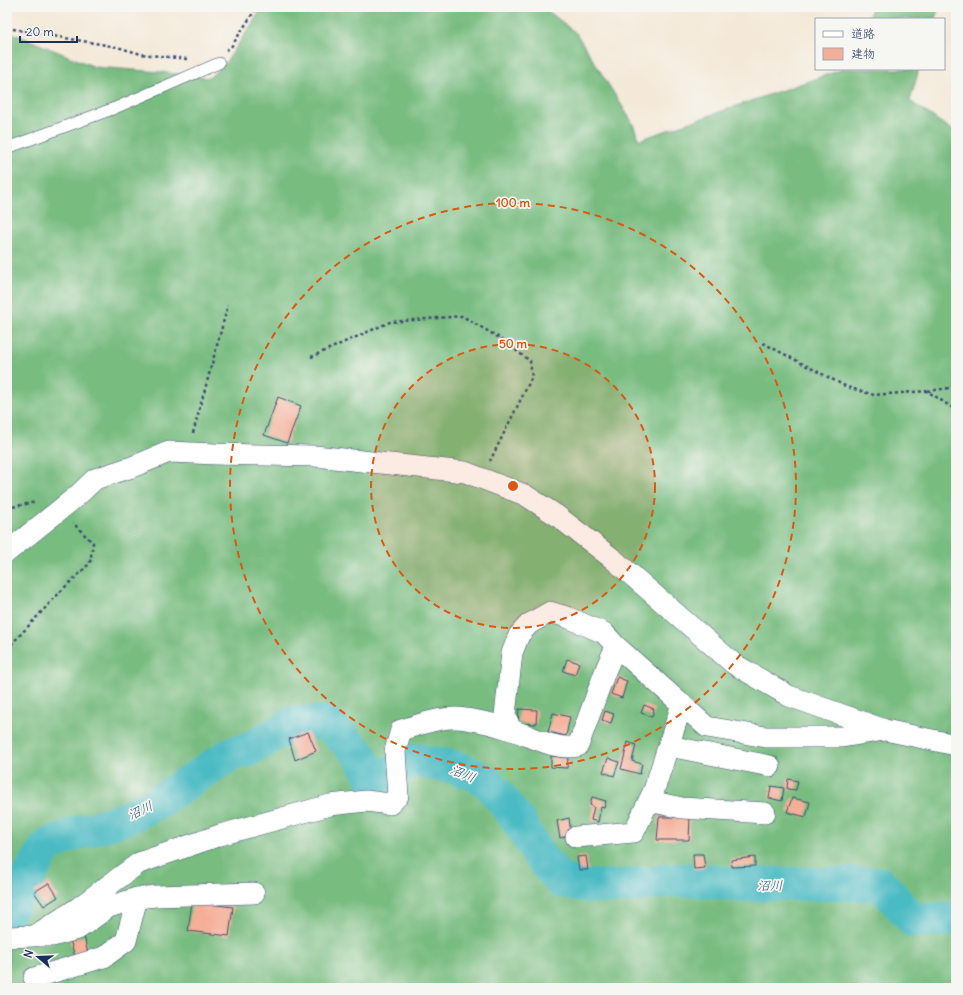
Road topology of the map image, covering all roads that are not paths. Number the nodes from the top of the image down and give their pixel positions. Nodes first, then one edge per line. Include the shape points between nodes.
1 (219, 62) dead end
2 (7, 148) edge
3 (7, 552) edge
4 (616, 646) junction
5 (682, 704) junction
6 (511, 730) junction
7 (886, 730) junction
8 (956, 745) edge
9 (669, 746) junction
10 (770, 766) dead end
11 (649, 801) junction
12 (765, 813) dead end
13 (576, 837) dead end
14 (254, 893) dead end
15 (137, 898) junction
16 (34, 936) junction
17 (9, 937) edge
18 (34, 978) dead end

1 - 2 lane via 115,108
3 - 7 street via 95,479 169,452 315,456 465,472 525,495 556,515 613,559 734,664 789,696
4 - 5 street
4 - 6 street via 578,746 570,748 554,745
4 - 6 street via 604,633 550,612 529,624 519,635 512,653 505,715
5 - 7 street via 707,726 766,737 842,737
5 - 9 street
6 - 16 street via 465,719 438,719 401,730 395,751 398,796 390,804 366,801 330,805 220,835 139,863 78,908
7 - 8 street
9 - 10 street
9 - 11 street
11 - 12 street via 682,808
11 - 13 street via 634,832
14 - 15 street
15 - 16 street via 108,908 78,929 53,936
15 - 18 street via 126,941 104,957
16 - 17 street

